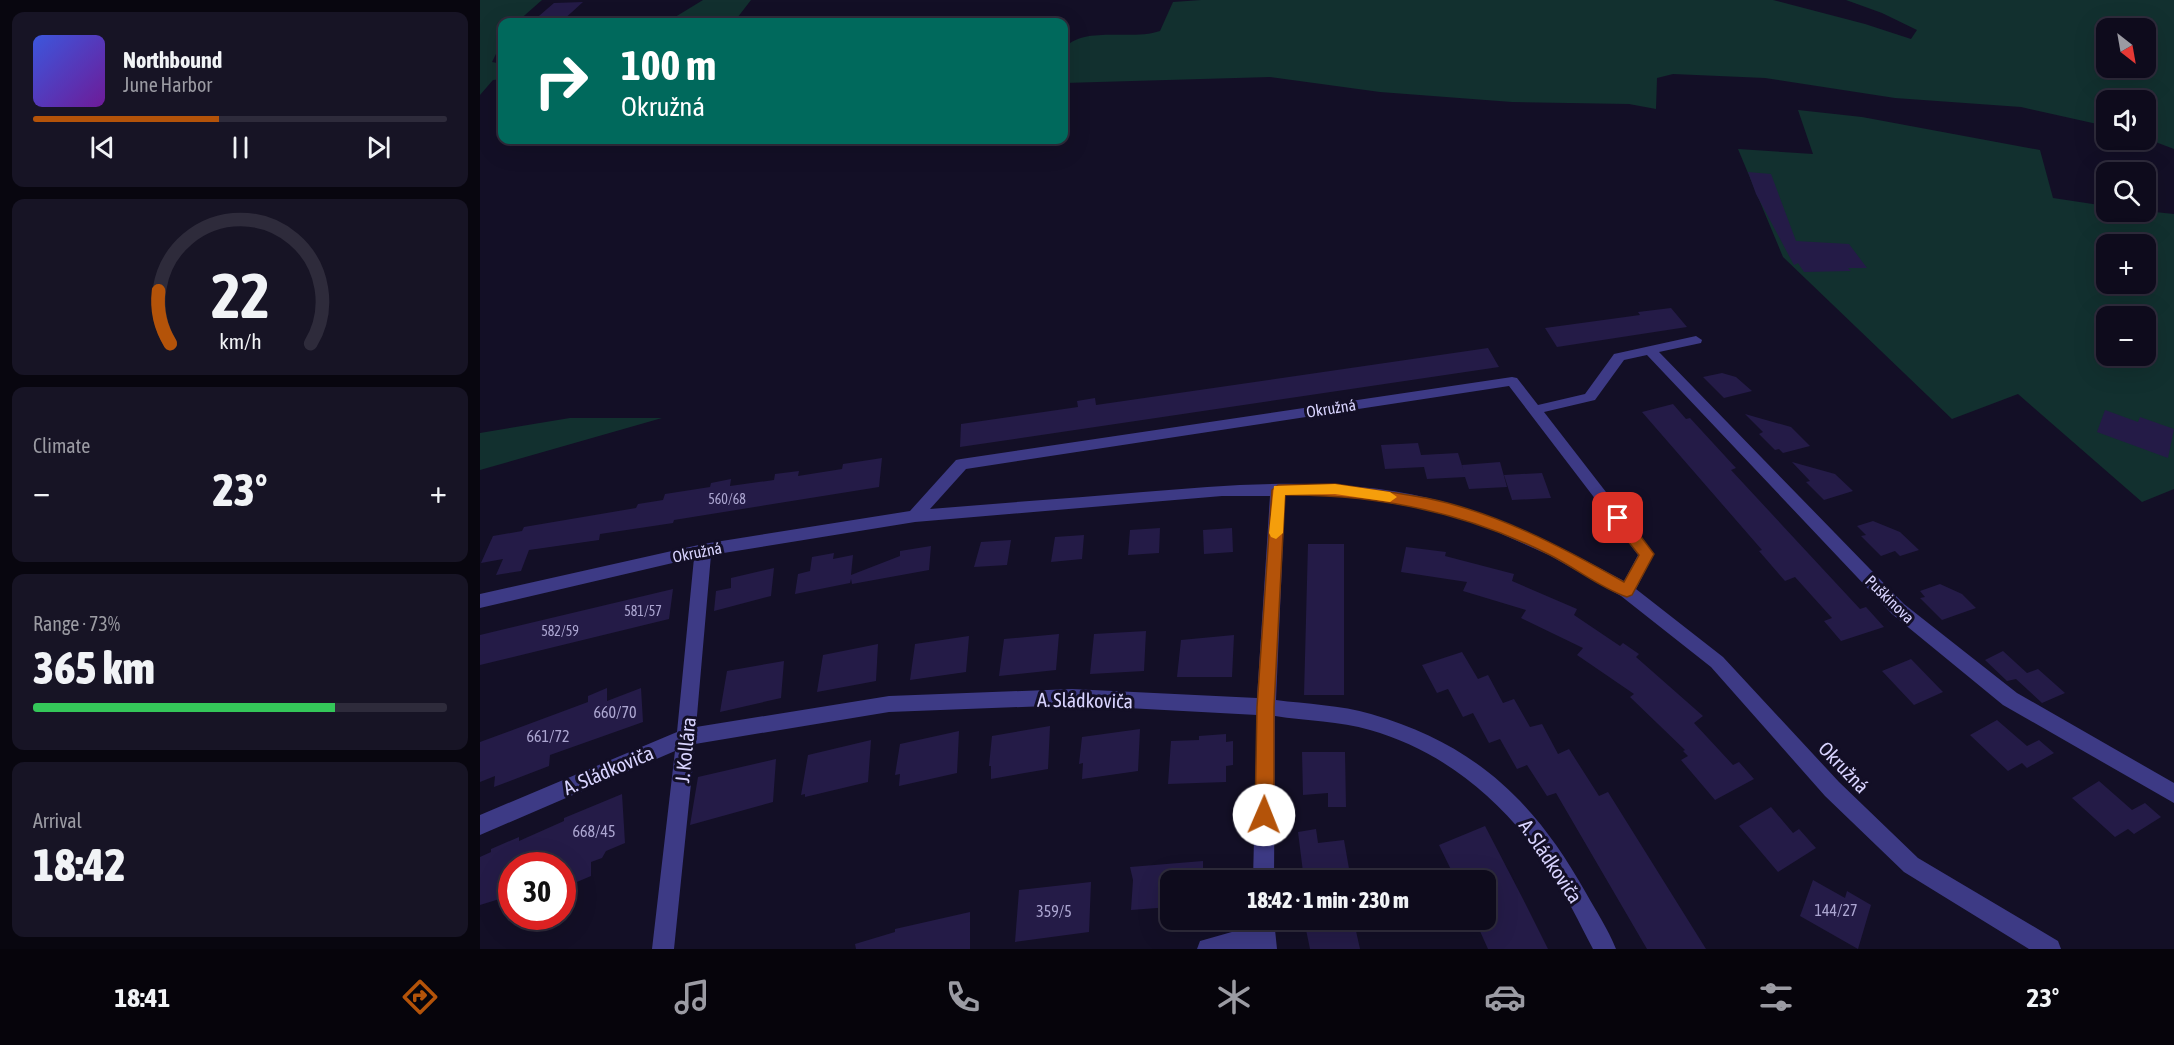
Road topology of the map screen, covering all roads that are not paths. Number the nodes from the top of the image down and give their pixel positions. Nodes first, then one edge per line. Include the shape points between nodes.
1 (1696, 340) dead end
2 (1650, 350) junction
3 (1535, 410) junction
4 (1278, 490) junction
5 (915, 516) junction
6 (703, 550) junction
7 (1627, 591) junction
8 (480, 601) edge
9 (1266, 707) junction
10 (686, 737) junction
11 (2174, 794) edge
12 (480, 825) edge
13 (1264, 870) edge
14 (1264, 934) edge
15 (663, 949) edge
16 (1208, 949) edge
17 (1605, 949) edge
18 (2049, 949) edge

1 - 2 street
2 - 3 street via 1619,357 1590,397
2 - 11 street, Puškinova via 1898,609 2010,699
3 - 5 street, Okružná via 1512,381 961,464
3 - 7 street, Okružná via 1646,554
4 - 5 street, Okružná via 1222,490
4 - 7 street, Okružná via 1335,489 1427,503 1482,519 1556,551
4 - 9 street
5 - 6 street, Okružná
6 - 8 street, Okružná
6 - 10 street, J. Kollára
7 - 18 street, Okružná via 1718,662 1832,789 1911,865
9 - 10 street, A. Sládkoviča via 1072,697 889,704
9 - 13 street
9 - 17 street, A. Sládkoviča via 1368,721 1415,737 1475,772 1518,811 1557,862
10 - 12 street, A. Sládkoviča
10 - 15 street, J. Kollára
14 - 16 street

